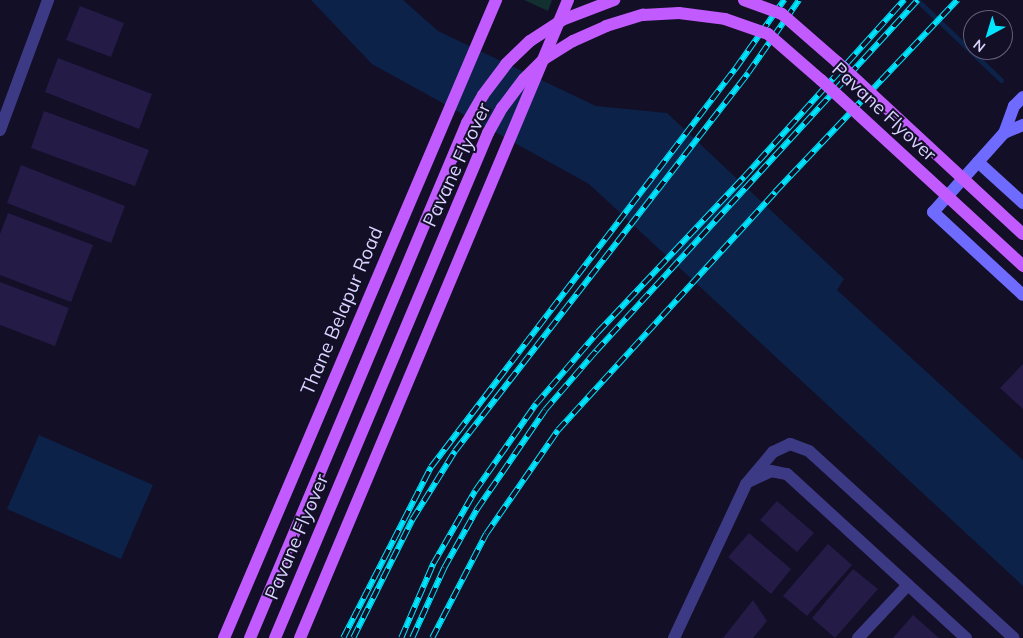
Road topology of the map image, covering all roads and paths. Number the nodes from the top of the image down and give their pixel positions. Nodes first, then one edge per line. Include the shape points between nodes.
1 (48, 0) edge
2 (496, 0) edge
3 (568, 0) edge
4 (614, 0) edge
5 (744, 0) edge
6 (766, 0) edge
7 (782, 14) junction
8 (1023, 97) edge
9 (1023, 124) edge
10 (0, 130) edge
11 (1004, 133) junction
12 (978, 162) junction
13 (1023, 203) edge
14 (1023, 234) edge
15 (1023, 266) edge
16 (1023, 295) edge
17 (746, 484) junction
18 (908, 585) junction
19 (224, 638) edge
20 (250, 638) edge
21 (275, 638) edge
22 (300, 638) edge
23 (674, 638) edge
24 (858, 638) edge
25 (966, 638) edge
26 (1013, 638) edge

1 - 10 street
2 - 19 main road, Thane Belapur Road
3 - 22 main road
4 - 20 main road, Pavane Flyover, bridge via 562,20 530,41 506,64 467,123
5 - 7 main road, Pavane Flyover, bridge
6 - 7 main road
7 - 14 main road, Pavane Flyover, bridge
8 - 11 main road via 1014,106
9 - 11 main road
11 - 12 main road
12 - 13 main road
12 - 16 main road via 933,212
15 - 21 main road, Pavane Flyover, bridge via 768,34 725,19 679,13 643,16 606,26 573,41 544,59 524,79 488,133
17 - 18 street via 771,471 787,474
17 - 23 street
17 - 26 street via 758,467 779,448 790,444 802,447
18 - 24 street
18 - 25 street

